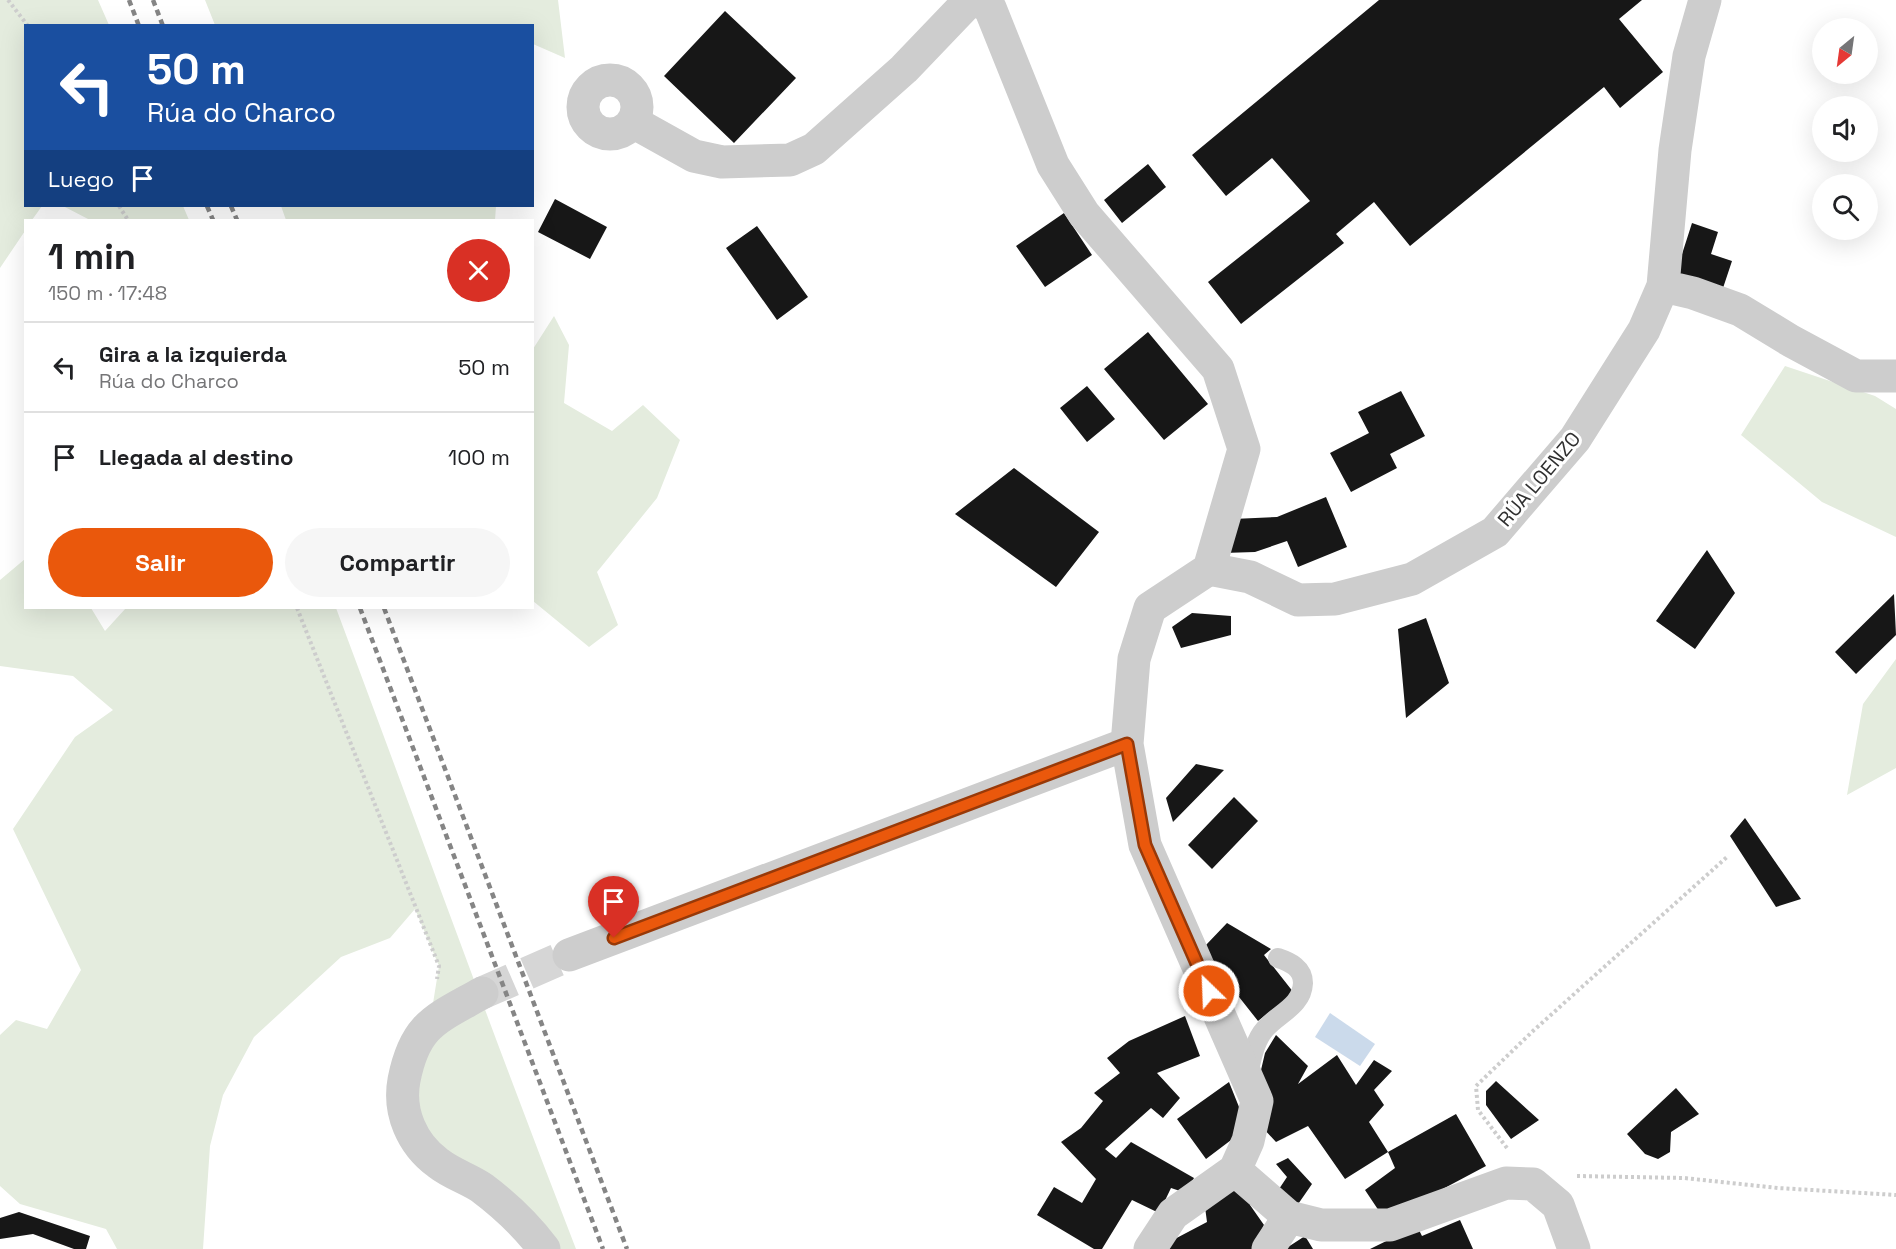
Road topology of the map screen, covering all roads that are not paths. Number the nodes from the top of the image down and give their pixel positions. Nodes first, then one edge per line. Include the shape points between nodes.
1 (970, 0) edge
2 (978, 0) edge
3 (1705, 0) edge
4 (633, 122) dead end
5 (1663, 286) junction
6 (1896, 376) edge
7 (1209, 569) junction
8 (1127, 744) junction
9 (569, 955) tunnel mouth
10 (1278, 958) dead end
11 (482, 993) tunnel mouth
12 (1247, 1078) junction
13 (1235, 1170) junction
14 (1289, 1217) junction
15 (544, 1249) edge
16 (1150, 1249) edge
17 (1268, 1249) edge
18 (1574, 1249) edge

1 - 4 street via 904,69 814,149 790,160 722,162 694,156
2 - 7 street via 990,8 1053,165 1084,214 1218,369 1245,449
3 - 5 street, RÚA LOENZO via 1687,68
5 - 6 street via 1740,310 1856,376
5 - 7 street, RÚA LOENZO via 1644,330 1575,439 1495,532 1412,579 1335,599 1299,600 1250,577
7 - 8 street via 1150,608 1134,659
8 - 9 street
8 - 12 street via 1145,845
10 - 12 lane via 1293,963 1303,977 1303,992 1293,1006 1265,1029
11 - 15 street via 430,1022 409,1053 400,1098 414,1140 438,1164 480,1187 507,1208
12 - 13 street via 1257,1101 1248,1141
13 - 14 street
13 - 16 street via 1173,1214
14 - 17 street
14 - 18 street via 1321,1225 1390,1224 1506,1184 1533,1184 1558,1205

